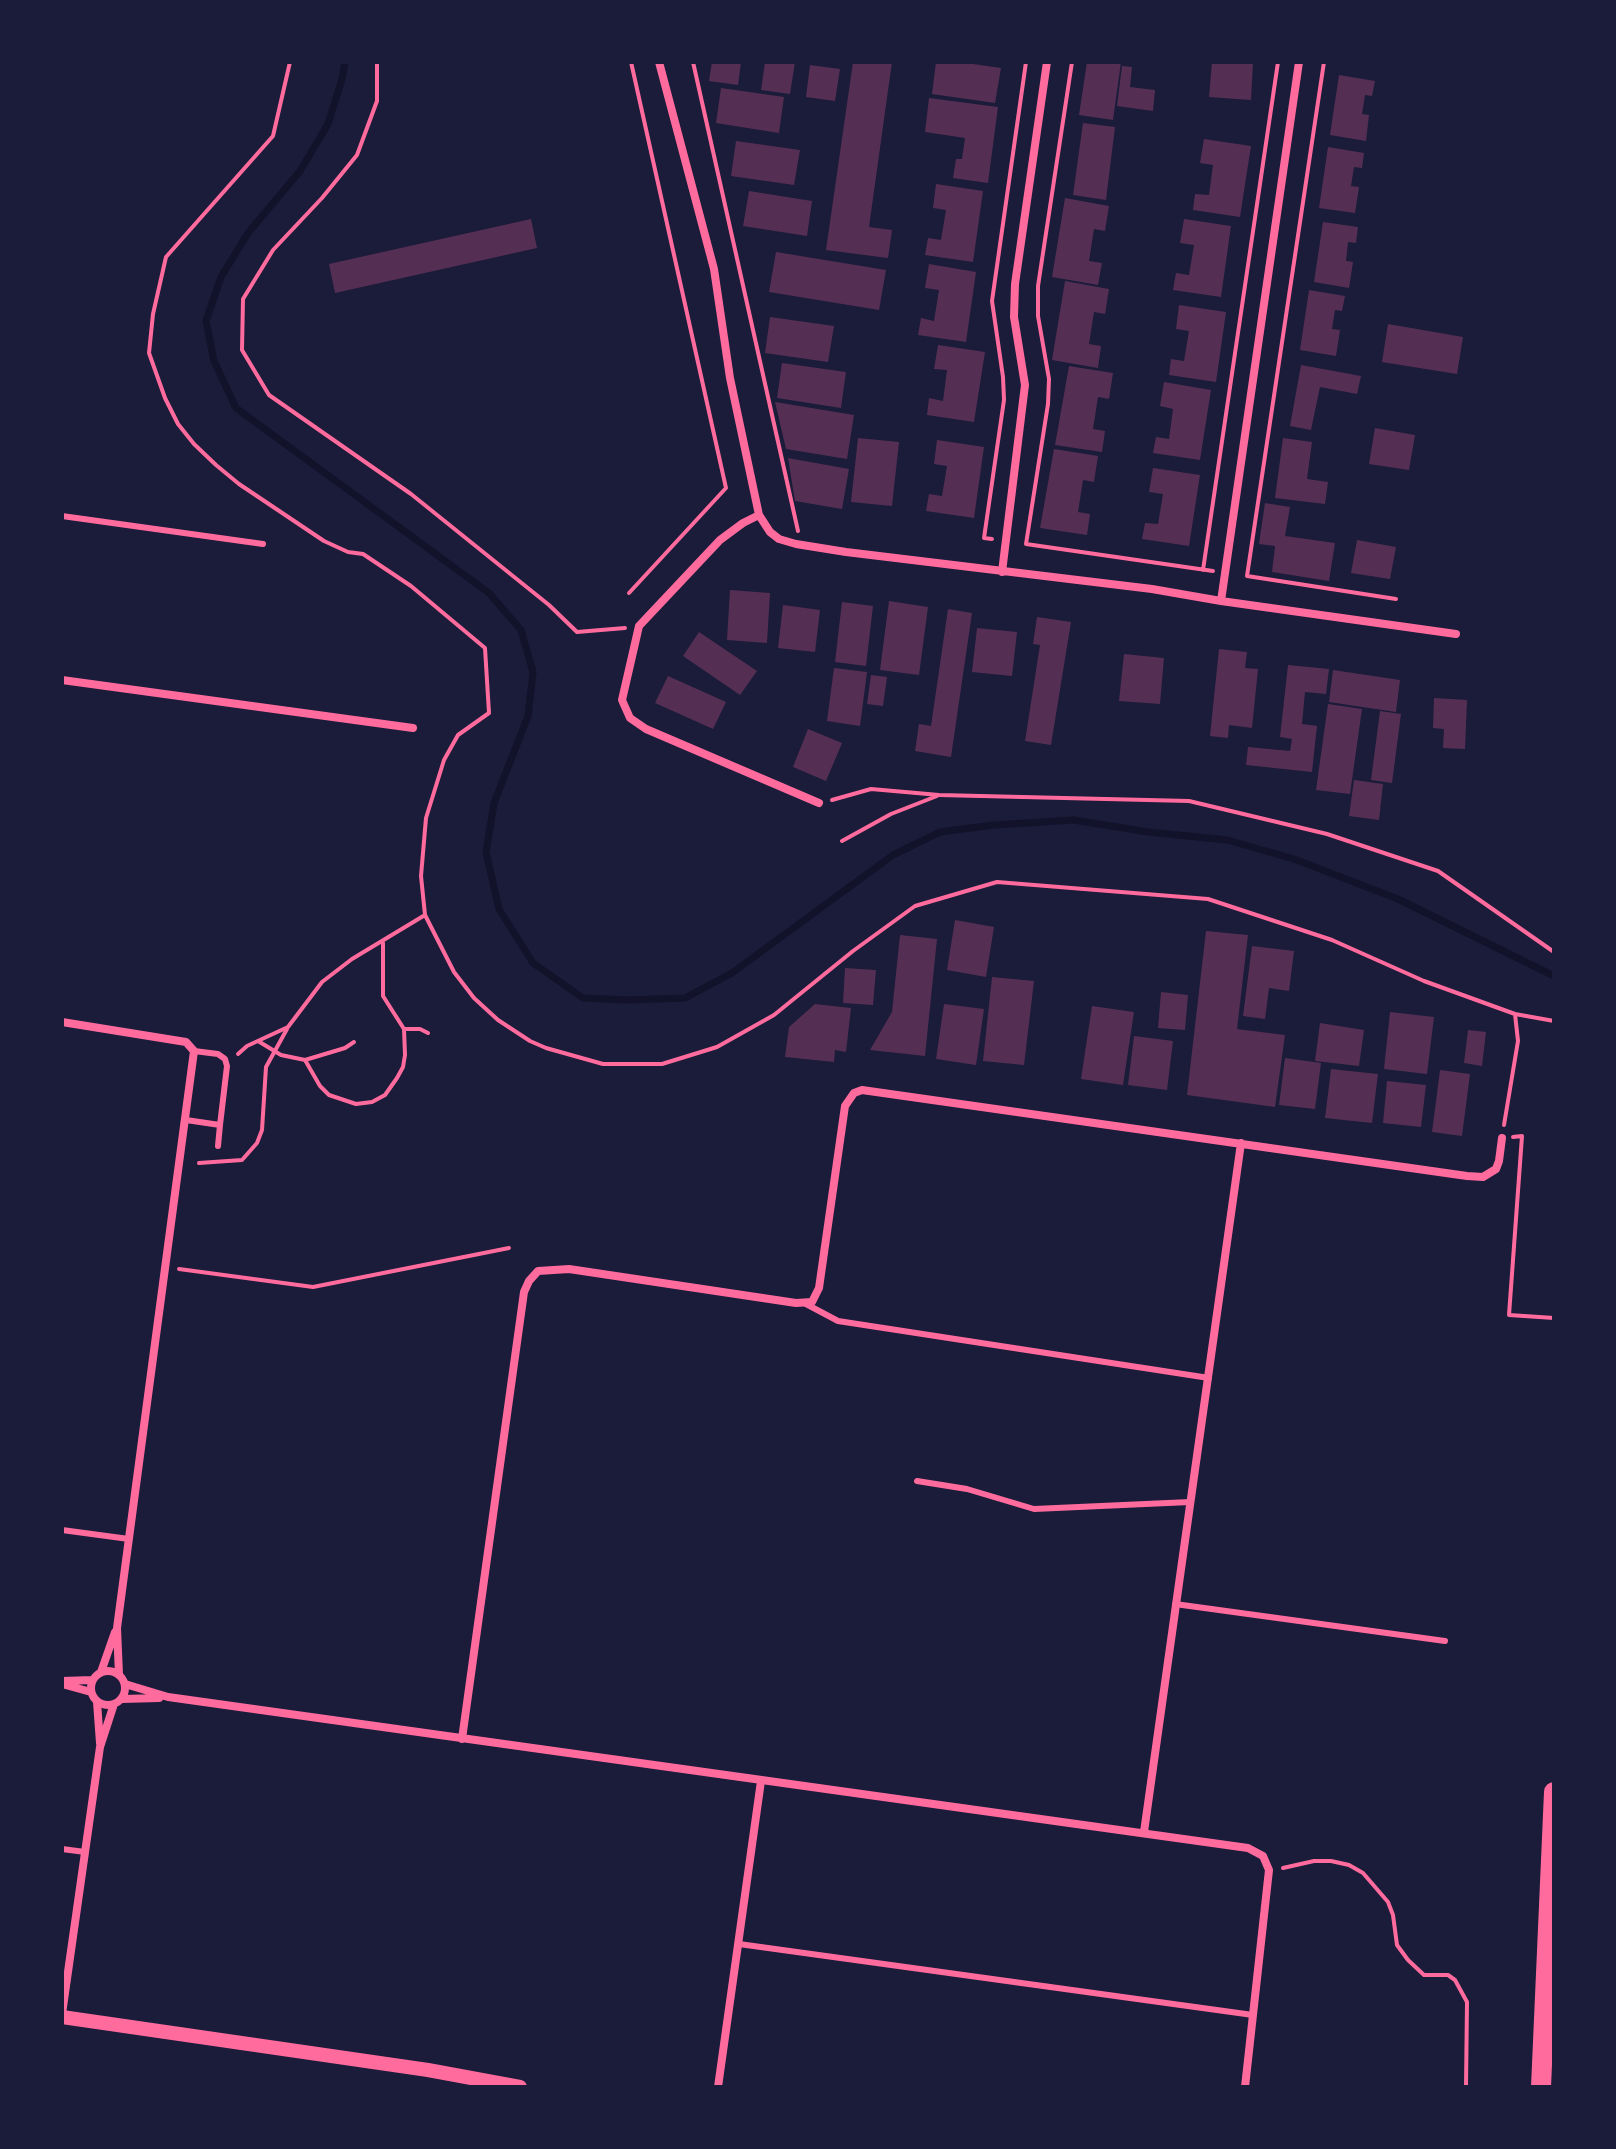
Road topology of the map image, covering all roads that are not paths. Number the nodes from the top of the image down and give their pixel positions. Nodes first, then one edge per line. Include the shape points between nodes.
1 (659, 62) edge
2 (1047, 62) edge
3 (1299, 62) edge
4 (759, 515) junction
5 (62, 516) edge
6 (263, 544) dead end
7 (1002, 572) junction
8 (1221, 601) junction
9 (1456, 634) dead end
10 (62, 680) edge
11 (413, 728) dead end
12 (819, 803) road end
13 (62, 1022) edge
14 (194, 1051) junction
15 (186, 1120) junction
16 (220, 1125) junction
17 (1502, 1138) road end
18 (1241, 1143) junction
19 (218, 1146) dead end
20 (806, 1304) junction
21 (1209, 1378) junction
22 (917, 1481) dead end
23 (1190, 1502) junction
24 (62, 1530) edge
25 (129, 1539) junction
26 (1175, 1604) junction
27 (117, 1628) junction
28 (1445, 1641) dead end
29 (101, 1672) junction
30 (119, 1675) junction
31 (92, 1680) junction
32 (62, 1682) edge
33 (125, 1684) junction
34 (91, 1692) junction
35 (168, 1697) junction
36 (97, 1702) junction
37 (118, 1702) junction
38 (462, 1739) junction
39 (100, 1747) junction
40 (761, 1781) junction
41 (1554, 1792) edge
42 (1144, 1832) junction
43 (62, 1849) edge
44 (85, 1852) junction
45 (739, 1944) junction
46 (62, 2015) edge
47 (1253, 2015) junction
48 (520, 2087) edge
49 (718, 2087) edge
50 (1245, 2087) edge
51 (1541, 2087) edge

1 - 4 street via 714,269
2 - 7 street via 1015,284 1014,317 1025,385
3 - 8 street
4 - 7 street via 770,532 796,544
4 - 12 street via 720,540 639,626 622,700 630,718 646,729
5 - 6 lane
7 - 8 street
8 - 9 street
10 - 11 street
13 - 14 street via 186,1042
14 - 15 street
14 - 16 lane via 223,1056 227,1066
15 - 16 lane
15 - 25 street
16 - 19 lane
17 - 18 street via 1496,1169 1483,1177
18 - 20 street via 862,1090 845,1106 819,1288
18 - 21 street
20 - 21 lane via 838,1321
20 - 38 street via 569,1269 538,1271 529,1281
21 - 23 street
22 - 23 lane via 1034,1509
23 - 26 street
24 - 25 lane
25 - 27 street
26 - 28 lane
26 - 42 street
27 - 29 street
27 - 30 street
29 - 30 street
29 - 31 street
30 - 33 street
31 - 32 street
31 - 34 street
32 - 34 street
33 - 35 street
33 - 37 street
34 - 36 street
35 - 37 street
35 - 38 street
36 - 37 street
36 - 39 street
37 - 39 street
38 - 40 street
39 - 44 street
40 - 42 street
40 - 45 street
41 - 51 highway
42 - 47 street via 1248,1848 1263,1856 1269,1870
43 - 44 lane
44 - 46 street
45 - 47 lane
45 - 49 street
46 - 48 street
47 - 50 street

